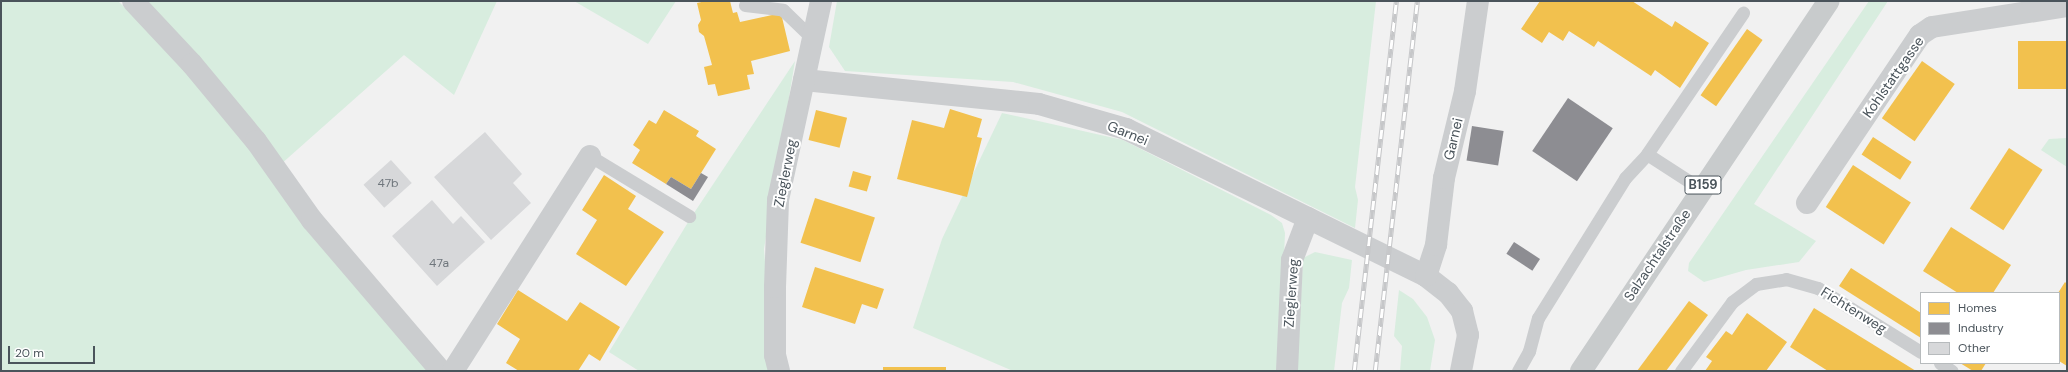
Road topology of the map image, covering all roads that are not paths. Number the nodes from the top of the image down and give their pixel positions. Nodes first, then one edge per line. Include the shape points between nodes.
1 (133, 1) edge
2 (821, 1) edge
3 (1478, 1) edge
4 (1829, 1) edge
5 (745, 4) dead end
6 (2067, 6) edge
7 (1743, 13) dead end
8 (813, 39) junction
9 (804, 80) junction
10 (1647, 154) junction
11 (590, 156) joint
12 (1701, 189) junction
13 (1807, 203) dead end
14 (689, 216) dead end
15 (1308, 218) junction
16 (1426, 276) junction
17 (1920, 351) edge
18 (1942, 364) edge
19 (441, 371) edge
20 (453, 371) edge
21 (778, 371) edge
22 (1287, 371) edge
23 (1461, 371) edge
24 (1518, 371) edge
25 (1581, 371) edge
26 (1681, 371) edge
27 (1952, 371) edge

1 - 19 street via 192,64 256,141 312,220
2 - 8 street, Zieglerweg
3 - 16 street, Garnei via 1465,91 1444,178 1436,245
4 - 12 main road, Salzachtalstraße / B159
5 - 8 lane via 783,10
6 - 13 street, Kohlstattgasse via 1932,27 1920,35
7 - 10 lane
8 - 9 street, Zieglerweg
9 - 15 street, Garnei via 1039,104 1126,129
9 - 21 street, Zieglerweg via 778,200 775,294 775,354
10 - 12 lane
10 - 24 lane via 1625,178 1538,318 1529,351
11 - 14 lane
11 - 20 street
12 - 25 main road, Salzachtalstraße / B159
15 - 16 street, Garnei
15 - 22 street, Zieglerweg via 1292,260
16 - 23 street, Garnei via 1448,293 1462,311 1468,335
17 - 26 lane, Fichtenweg via 1818,288 1786,279 1756,284 1732,302
18 - 27 lane

